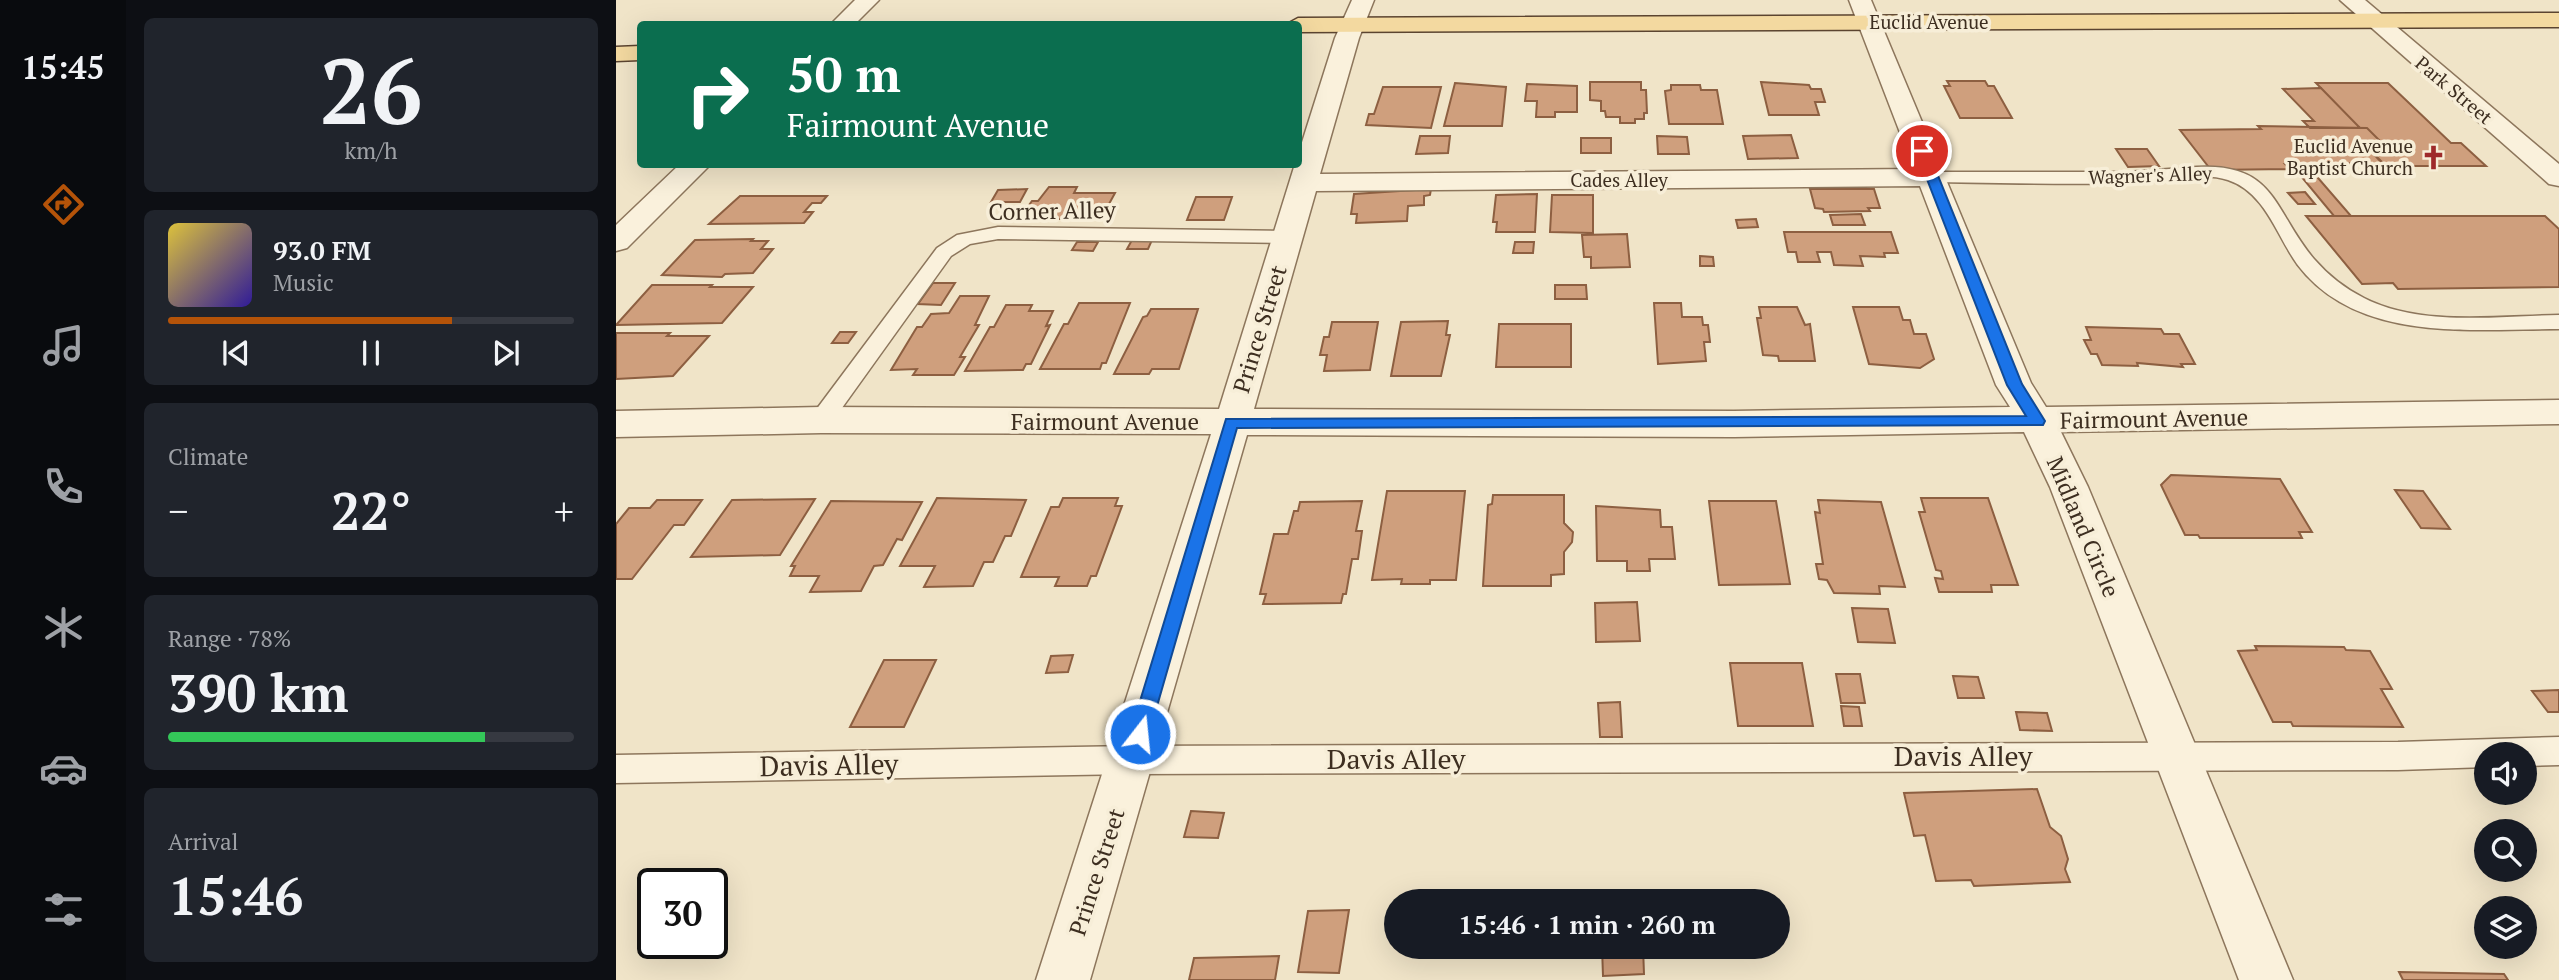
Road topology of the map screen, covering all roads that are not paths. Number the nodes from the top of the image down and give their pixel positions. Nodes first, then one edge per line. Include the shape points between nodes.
1 (868, 0) edge
2 (2351, 0) edge
3 (2559, 20) edge
4 (845, 21) edge
5 (1302, 26) edge
6 (1875, 33) edge
7 (2375, 33) junction
8 (1350, 34) edge
9 (618, 42) edge
10 (2401, 45) junction
11 (2441, 45) dead end
12 (637, 52) edge
13 (692, 168) edge
14 (1932, 177) junction
15 (2559, 178) edge
16 (1306, 183) junction
17 (628, 219) edge
18 (1289, 237) junction
19 (616, 242) edge
20 (2559, 322) edge
21 (2559, 412) edge
22 (821, 420) junction
23 (2037, 421) junction
24 (1231, 422) junction
25 (616, 424) edge
26 (2559, 751) edge
27 (2176, 755) junction
28 (1132, 761) junction
29 (616, 769) edge
30 (1063, 980) edge
31 (2266, 980) edge

1 - 4 street
2 - 7 street
3 - 7 main road, Euclid Avenue
5 - 8 main road, Euclid Avenue
6 - 7 main road, Euclid Avenue
6 - 8 main road, Euclid Avenue
6 - 14 street, Midland Circle
7 - 10 main road, Euclid Avenue
8 - 16 street, Prince Street
9 - 12 main road
10 - 11 main road, Euclid Avenue
10 - 15 street, Park Street
13 - 17 street
14 - 16 street, Cades Alley
14 - 20 lane, Wagner's Alley via 2156,177 2216,172 2252,184 2263,194 2307,264 2361,306 2419,320
14 - 23 street, Midland Circle via 2014,385
16 - 18 street, Prince Street
17 - 19 street
18 - 22 lane, Corner Alley via 999,233 964,239 944,252
18 - 24 street, Prince Street
21 - 23 street, Fairmount Avenue
22 - 24 street, Fairmount Avenue
22 - 25 street, Fairmount Avenue
23 - 24 street, Fairmount Avenue
23 - 27 street, Midland Circle via 2069,487
24 - 28 street, Prince Street
26 - 27 lane, Davis Alley
27 - 28 lane, Davis Alley
27 - 31 street, Midland Circle
28 - 29 lane, Davis Alley
28 - 30 street, Prince Street

